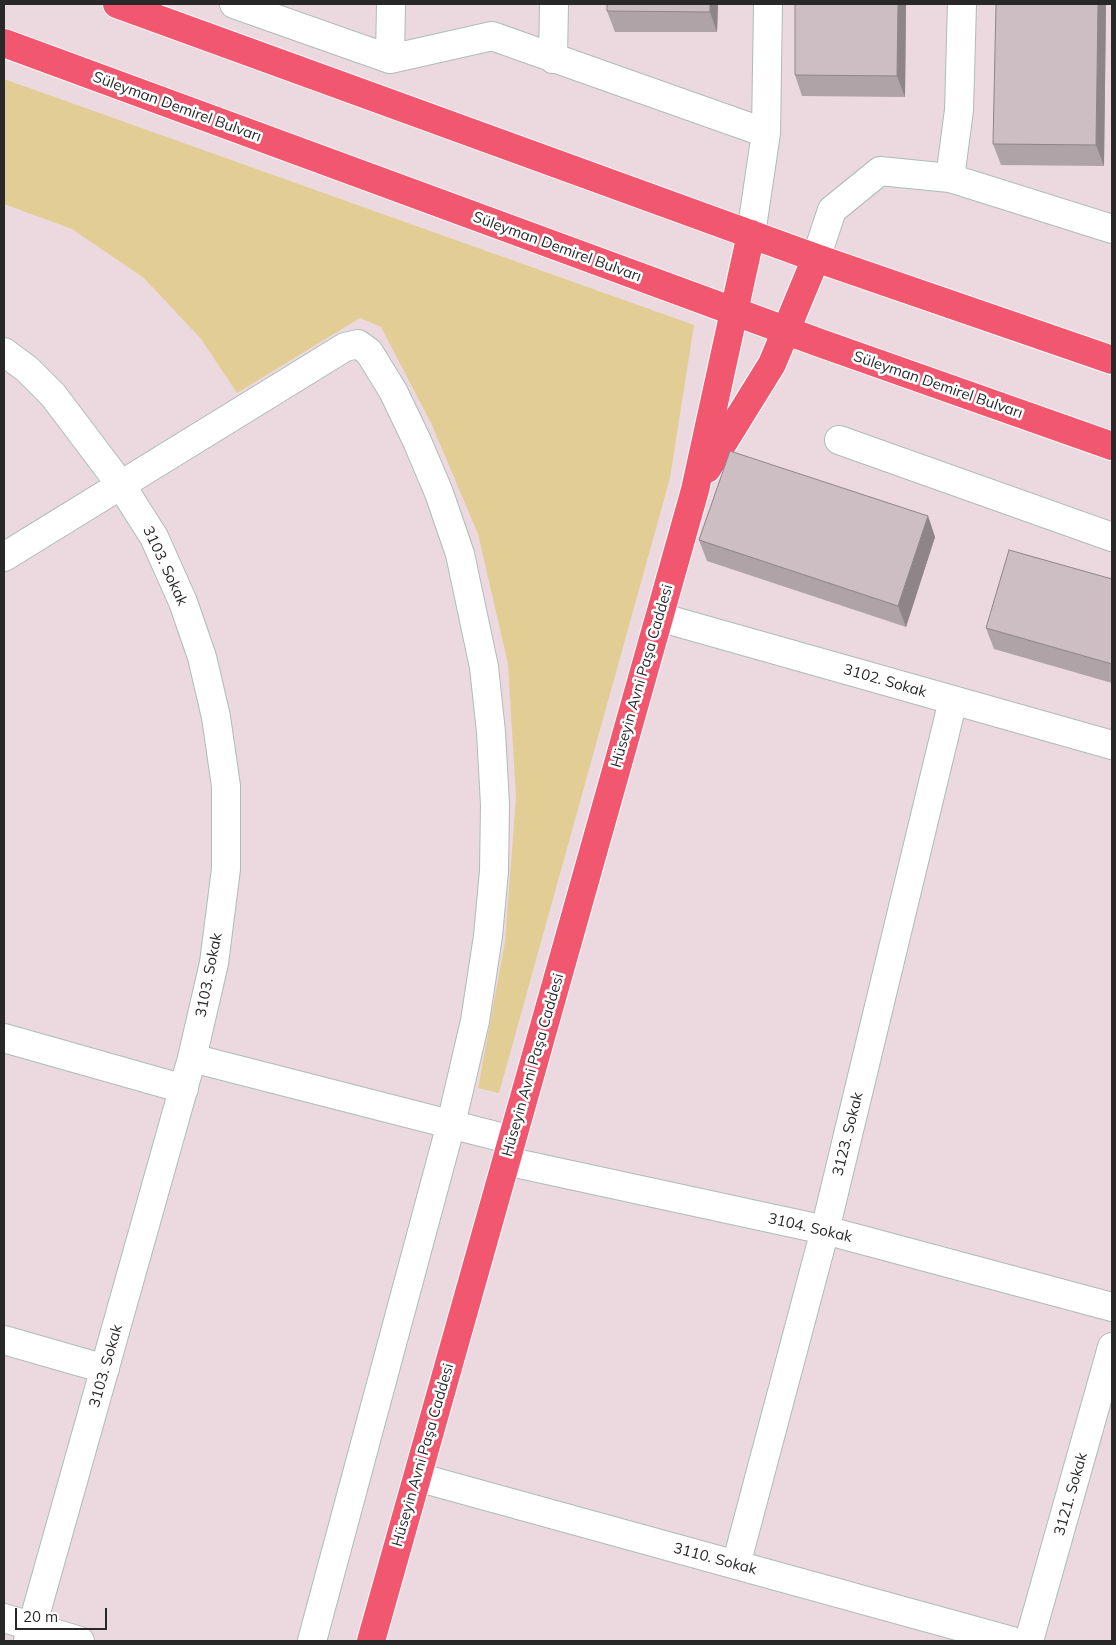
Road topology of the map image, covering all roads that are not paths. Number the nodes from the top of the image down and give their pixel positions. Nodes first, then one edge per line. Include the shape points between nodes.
1 (118, 4) edge
2 (234, 4) edge
3 (391, 4) edge
4 (554, 4) edge
5 (768, 4) edge
6 (962, 4) edge
7 (4, 43) edge
8 (390, 59) junction
9 (552, 59) junction
10 (766, 133) junction
11 (950, 178) junction
12 (1112, 229) edge
13 (751, 234) junction
14 (816, 258) junction
15 (735, 312) junction
16 (787, 331) junction
17 (4, 352) edge
18 (1112, 360) edge
19 (839, 440) dead end
20 (1112, 446) edge
21 (121, 485) junction
22 (695, 490) junction
23 (1112, 537) edge
24 (4, 557) edge
25 (659, 617) junction
26 (953, 700) junction
27 (1112, 745) edge
28 (4, 1038) edge
29 (192, 1058) junction
30 (184, 1089) junction
31 (451, 1124) junction
32 (509, 1151) junction
33 (824, 1230) junction
34 (1112, 1307) edge
35 (4, 1340) edge
36 (1112, 1347) edge
37 (105, 1369) junction
38 (417, 1477) junction
39 (736, 1565) junction
40 (4, 1618) edge
41 (30, 1634) edge
42 (80, 1641) edge
43 (312, 1641) edge
44 (371, 1641) edge
45 (1012, 1641) edge
46 (1029, 1641) edge

1 - 13 main road
2 - 8 street
3 - 8 street
4 - 9 street
5 - 10 street
6 - 11 street via 959,110
7 - 15 main road, Süleyman Demirel Bulvarı
8 - 9 street via 492,36
9 - 10 street
10 - 13 street
11 - 12 street
11 - 14 street via 880,171 832,210
13 - 14 main road
13 - 15 main road, Hüseyin Avni Paşa Caddesi
14 - 16 main road, Hüseyin Avni Paşa Caddesi
14 - 18 main road
15 - 16 main road, Süleyman Demirel Bulvarı
15 - 22 main road, Hüseyin Avni Paşa Caddesi
16 - 20 main road, Süleyman Demirel Bulvarı
16 - 22 main road, Hüseyin Avni Paşa Caddesi via 755,394
17 - 21 street, 3103. Sokak via 53,395
19 - 23 street
21 - 24 street
21 - 29 street, 3103. Sokak via 154,537 183,602 202,657 216,718 226,786 225,878 214,963
21 - 31 street via 345,346 358,344 364,348 392,391 439,493 460,554 484,667 491,732 495,805 494,871 488,936 474,1021
22 - 25 main road, Hüseyin Avni Paşa Caddesi
25 - 26 street, 3102. Sokak
25 - 32 main road, Hüseyin Avni Paşa Caddesi
26 - 27 street, 3102. Sokak
26 - 33 street, 3123. Sokak
28 - 30 street
29 - 30 street, 3103. Sokak
29 - 31 street, 3104. Sokak
30 - 37 street, 3103. Sokak
31 - 32 street, 3104. Sokak
31 - 43 street
32 - 33 street, 3104. Sokak
32 - 38 main road, Hüseyin Avni Paşa Caddesi
33 - 34 street, 3104. Sokak
33 - 39 street, 3123. Sokak
35 - 37 street
36 - 46 street, 3121. Sokak
37 - 41 street, 3103. Sokak
38 - 39 street, 3110. Sokak
38 - 44 main road, Hüseyin Avni Paşa Caddesi
39 - 45 street, 3110. Sokak
40 - 41 street
41 - 42 street

